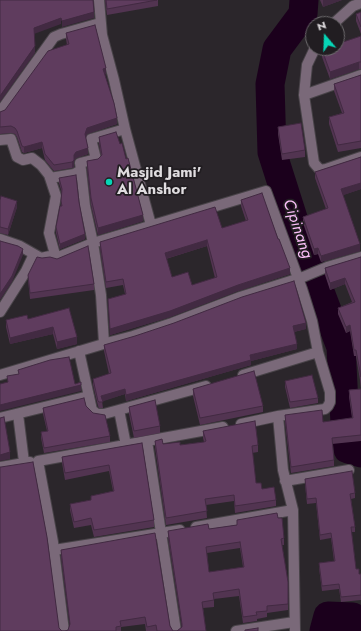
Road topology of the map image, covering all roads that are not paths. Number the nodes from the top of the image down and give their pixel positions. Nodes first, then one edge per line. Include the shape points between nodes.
1 (99, 0) edge
2 (357, 4) edge
3 (343, 16) edge
4 (100, 23) junction
5 (311, 56) edge
6 (361, 75) edge
7 (304, 94) junction
8 (0, 112) edge
9 (125, 129) junction
10 (0, 140) edge
11 (361, 156) edge
12 (81, 170) junction
13 (50, 178) junction
14 (151, 225) junction
15 (0, 239) edge
16 (93, 243) junction
17 (34, 254) junction
18 (361, 257) edge
19 (56, 258) junction
20 (300, 277) junction
21 (0, 312) edge
22 (104, 343) junction
23 (79, 351) junction
24 (318, 352) junction
25 (0, 375) edge
26 (236, 377) edge
27 (214, 384) edge
28 (89, 396) junction
29 (119, 410) junction
30 (18, 414) junction
31 (278, 416) junction
32 (0, 418) edge
33 (148, 441) junction
34 (126, 445) junction
35 (38, 461) junction
36 (24, 462) junction
37 (0, 467) edge
38 (349, 470) edge
39 (285, 481) junction
40 (293, 510) junction
41 (161, 533) junction
42 (54, 550) junction
43 (294, 627) edge
44 (64, 631) edge
45 (176, 631) edge
46 (236, 631) edge

1 - 4 street
2 - 3 street
4 - 8 street via 54,37
4 - 9 street
5 - 7 street via 307,65
6 - 7 street
7 - 11 street via 316,166 320,170 326,169
9 - 12 street via 91,139 96,159 80,163
9 - 14 street
10 - 13 street via 11,139 17,157 23,160 32,158 44,168
12 - 13 street via 67,176
12 - 16 street
13 - 19 street via 56,196 49,233
14 - 16 street
14 - 20 street via 266,191
15 - 17 street
16 - 19 street
16 - 22 street via 101,295
17 - 19 street via 41,258
17 - 21 street
18 - 20 street
20 - 22 street via 172,323
20 - 24 street
22 - 23 street
23 - 25 street
23 - 28 street
24 - 26 street
24 - 31 street via 330,392 328,406 325,409
27 - 29 street
28 - 29 street via 92,410 97,414
28 - 30 street
29 - 34 street
30 - 32 street
30 - 36 street
31 - 33 street
31 - 39 street
33 - 34 street
33 - 41 street
34 - 35 street
35 - 36 street
35 - 42 street
36 - 37 street
38 - 39 street
39 - 40 street
40 - 41 street
40 - 43 street
41 - 42 street
41 - 45 street
42 - 44 street
43 - 46 street

